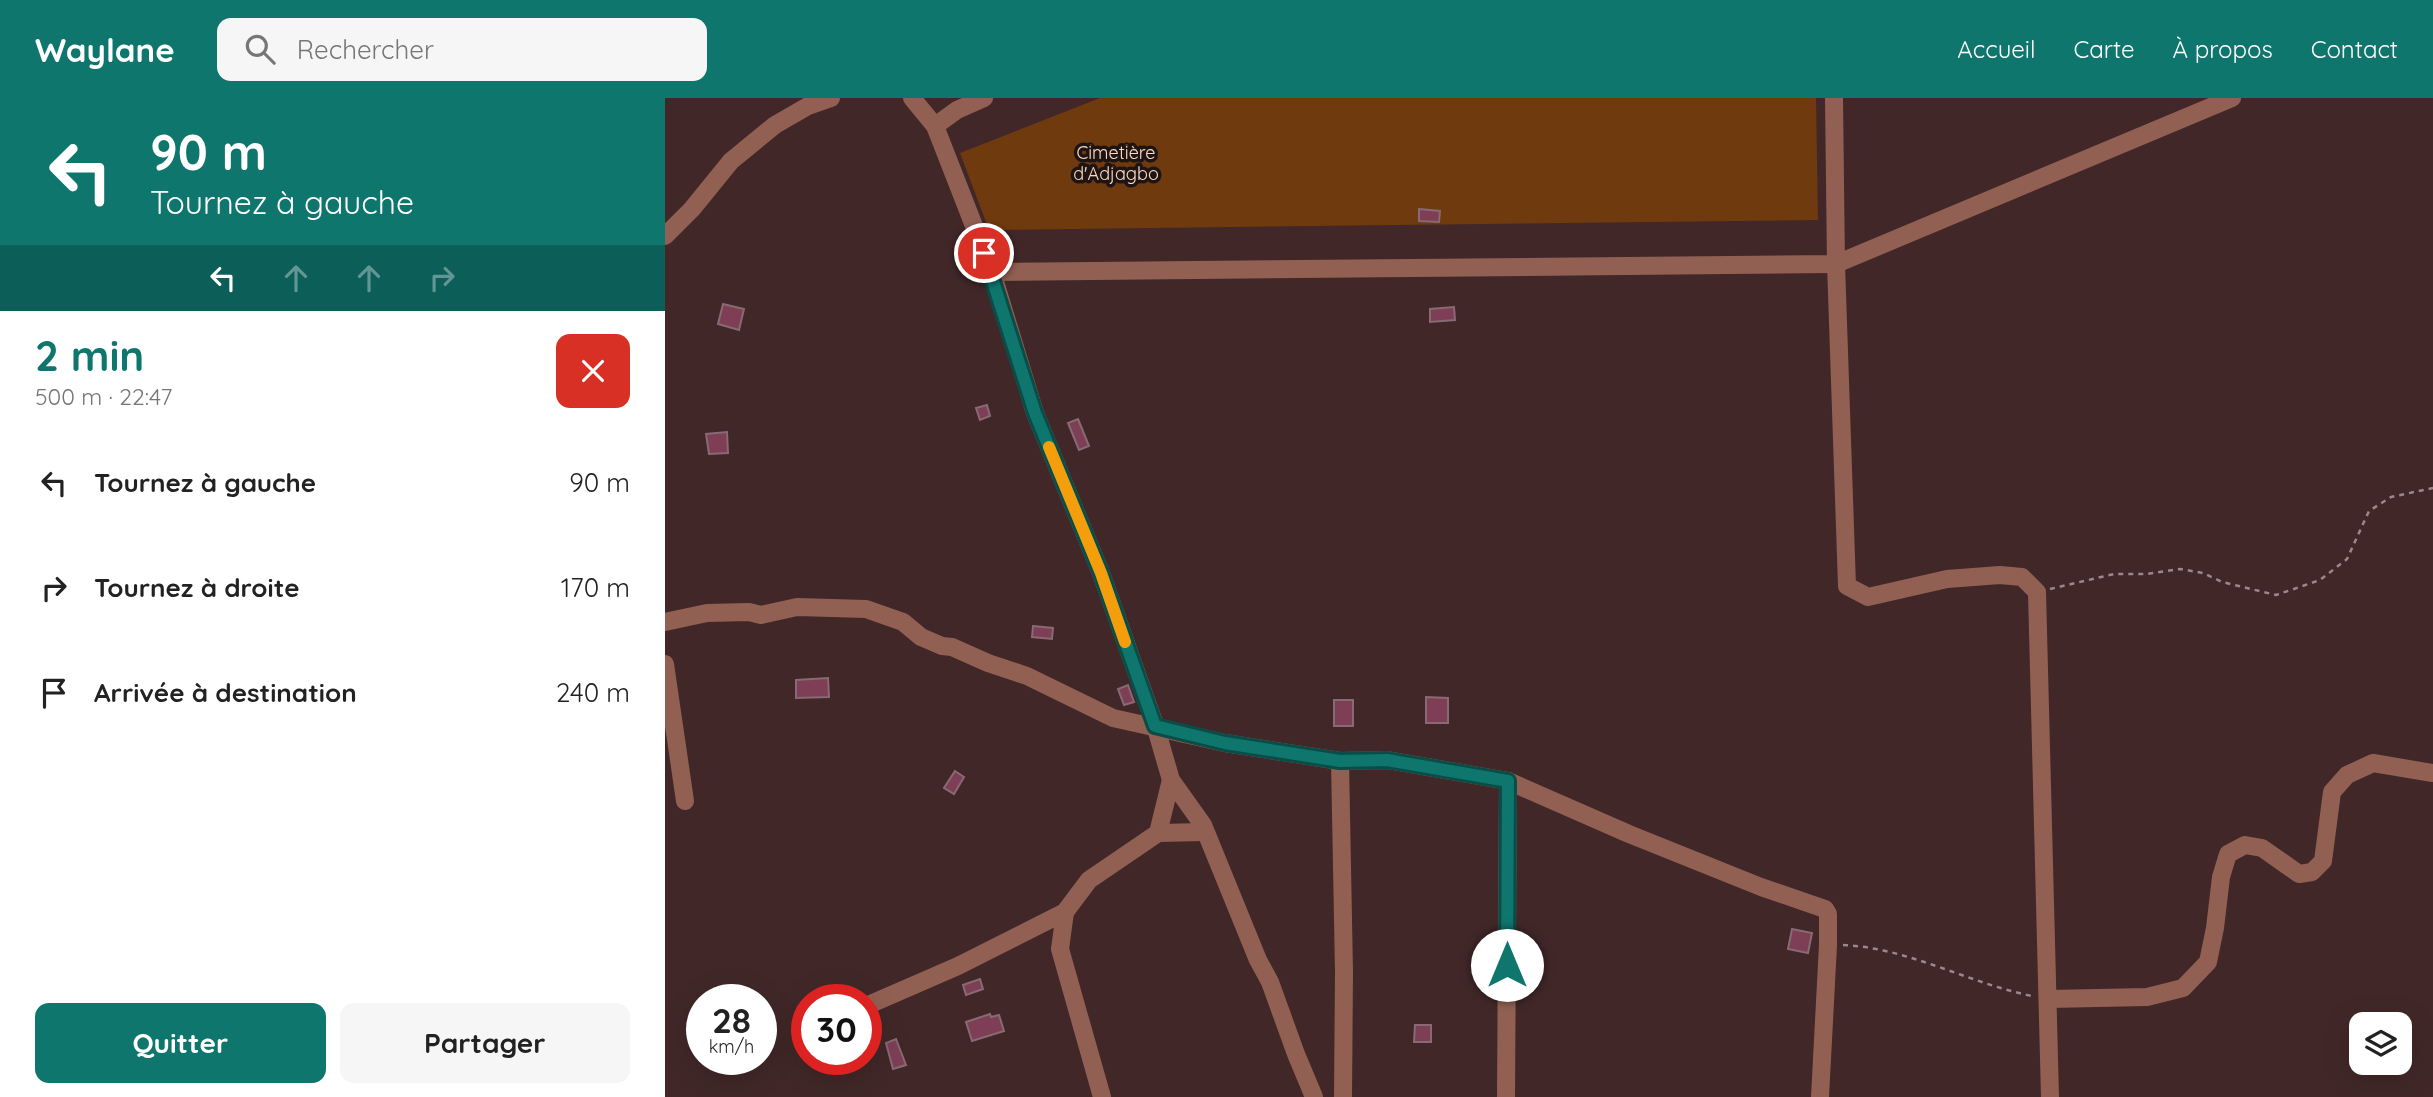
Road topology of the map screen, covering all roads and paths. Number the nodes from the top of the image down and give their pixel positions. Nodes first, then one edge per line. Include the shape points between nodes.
1 (831, 98) edge
2 (912, 98) edge
3 (984, 98) edge
4 (1834, 98) edge
5 (2232, 98) edge
6 (806, 102) edge
7 (935, 125) junction
8 (665, 236) edge
9 (1836, 264) junction
10 (992, 272) junction
11 (2433, 488) edge
12 (2037, 592) junction
13 (665, 622) edge
14 (665, 664) edge
15 (1155, 726) junction
16 (1340, 761) junction
17 (2433, 774) edge
18 (1171, 780) junction
19 (1508, 781) junction
20 (685, 801) dead end
21 (1204, 832) junction
22 (1158, 833) junction
23 (1065, 912) junction
24 (1828, 945) junction
25 (882, 999) edge
26 (2049, 999) junction
27 (1102, 1097) edge
28 (1314, 1097) edge
29 (1343, 1097) edge
30 (1506, 1097) edge
31 (1820, 1097) edge
32 (2050, 1097) edge

1 - 6 street
2 - 7 street
3 - 7 street
4 - 9 street
5 - 9 street
6 - 8 street via 731,161
7 - 10 street
9 - 10 street
9 - 12 street via 1847,586 1868,597 1947,579 2000,575 2022,577
10 - 15 street via 1035,413 1101,573
11 - 12 path via 2391,497 2369,511 2347,559 2320,580 2276,595 2180,569 2114,574
12 - 26 street
13 - 15 street via 706,613 761,615 797,607 866,609 903,622 941,646 1027,676 1113,718
14 - 20 street
15 - 16 street via 1225,743
15 - 18 street
16 - 19 street via 1387,760
16 - 29 street
17 - 26 street via 2373,763 2347,775 2332,792 2323,861 2312,873 2299,874 2262,848 2245,845 2228,854 2208,962 2182,988 2147,997
18 - 21 street
18 - 22 street
19 - 24 street via 1761,887 1825,909
19 - 30 street
21 - 22 street
21 - 28 street via 1271,982
22 - 23 street via 1089,880
23 - 25 street
23 - 27 street via 1060,949
24 - 26 path via 1893,951 2008,991
24 - 31 street
26 - 32 street

